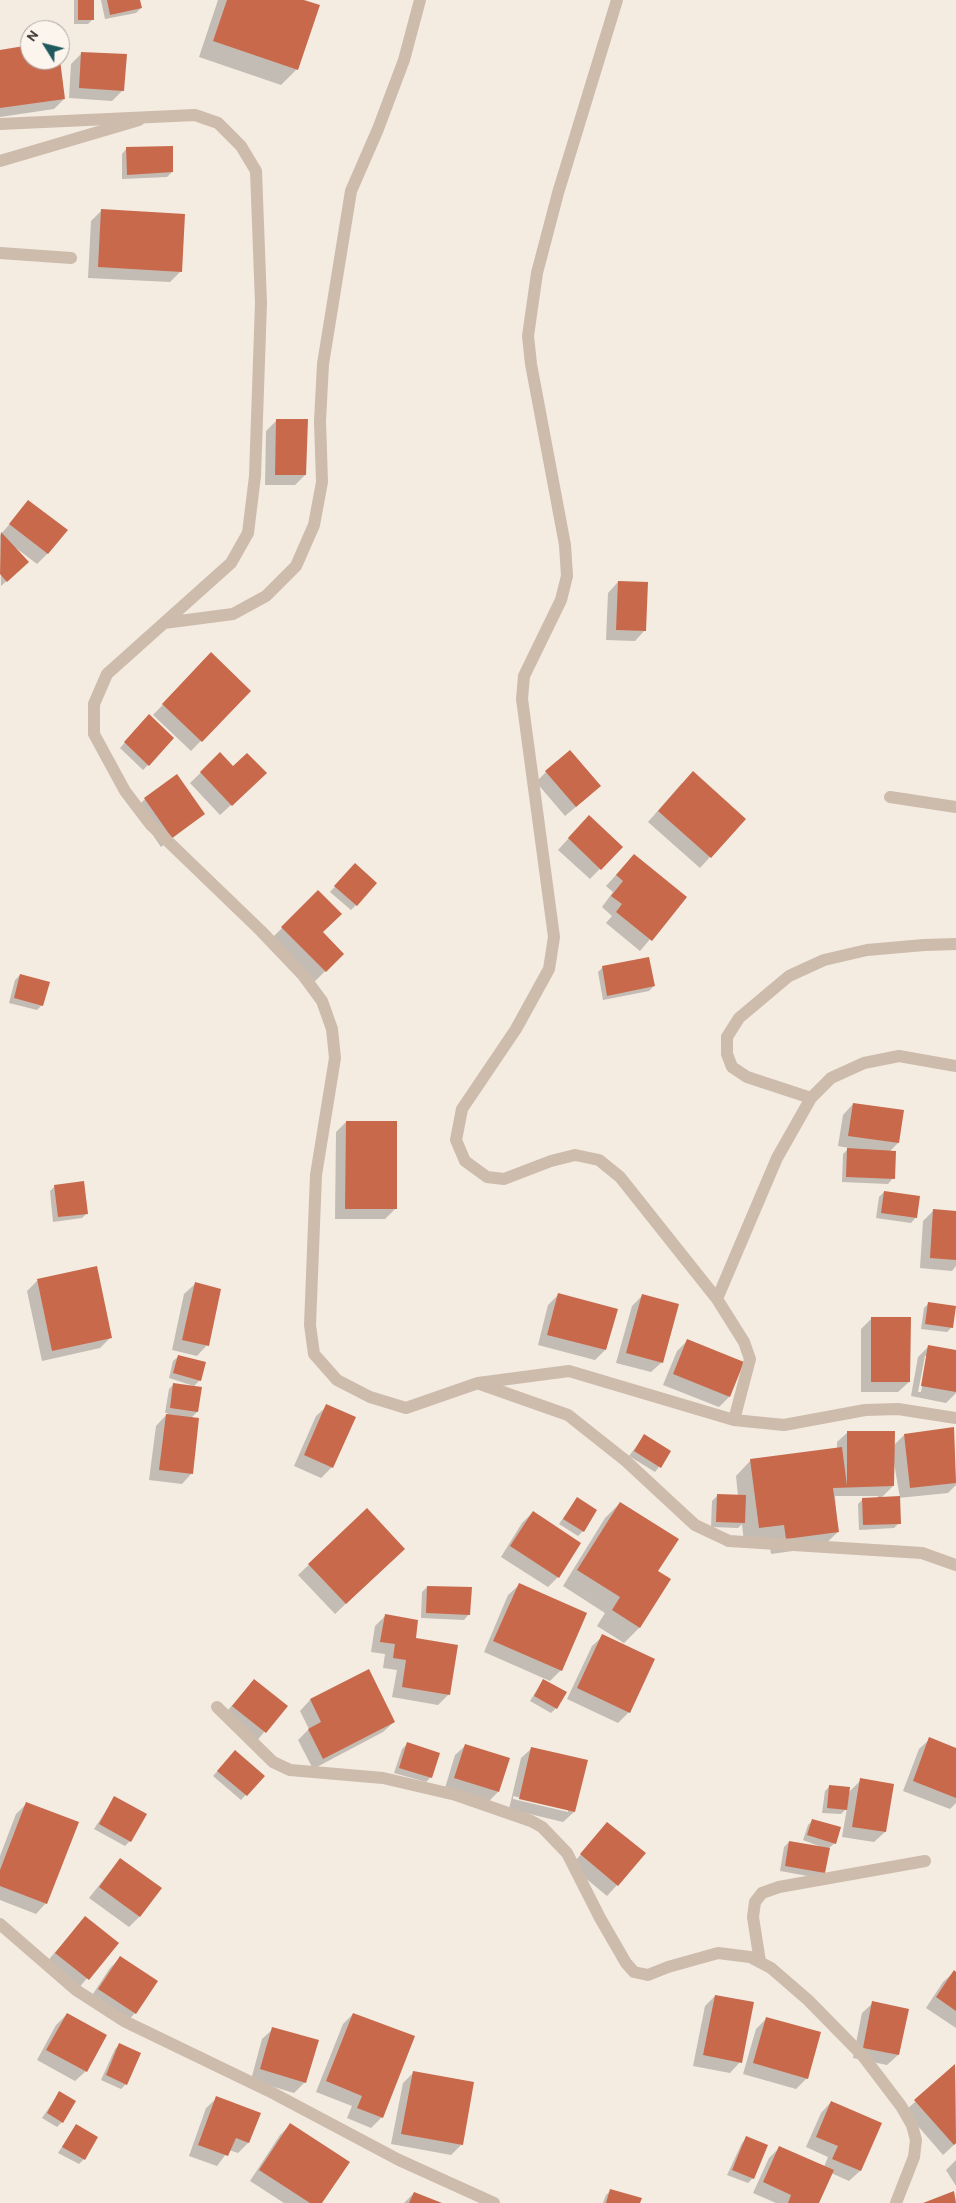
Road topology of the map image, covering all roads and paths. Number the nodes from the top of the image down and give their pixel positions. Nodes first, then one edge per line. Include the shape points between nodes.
1 (420, 0) edge
2 (617, 0) edge
3 (146, 118) junction
4 (0, 124) edge
5 (0, 161) edge
6 (0, 253) edge
7 (71, 258) dead end
8 (164, 623) junction
9 (890, 797) dead end
10 (956, 807) edge
11 (956, 944) edge
12 (956, 1066) edge
13 (811, 1098) junction
14 (716, 1299) junction
15 (478, 1383) junction
16 (956, 1418) edge
17 (734, 1420) junction
18 (956, 1565) edge
19 (217, 1707) dead end
20 (925, 1861) dead end
21 (0, 1924) edge
22 (760, 1962) junction
23 (494, 2203) edge
24 (896, 2203) edge

1 - 8 street via 404,60 351,192 324,364 320,421 322,482 310,533 296,566 266,596 233,614
2 - 14 street via 537,272 528,336 565,545 567,576 561,600 524,676 522,699 554,937 549,969 516,1029 462,1110 456,1140 465,1161 488,1177 504,1178 575,1155 599,1160 620,1177
3 - 4 street
3 - 5 street
3 - 8 street via 195,115 218,123 241,146 256,171 260,274 255,476 248,533 231,564
6 - 7 street
8 - 15 street via 107,674 94,704 94,734 125,791 150,824 262,931 302,974 322,1001 332,1028 335,1058 316,1175 310,1324 314,1354 337,1380 370,1397 406,1408
9 - 10 street
11 - 13 street via 867,950 824,960 789,976 739,1018 727,1037 726,1054 732,1067 747,1077
12 - 13 street via 899,1056 864,1063 831,1078
13 - 14 street via 777,1158
14 - 17 street via 744,1342 750,1358
15 - 17 street via 569,1371
15 - 18 street via 568,1415 626,1461 695,1525 729,1541 922,1553
16 - 17 street via 898,1409 865,1410 784,1425
19 - 22 street via 273,1762 290,1770 383,1778 456,1795 542,1827 567,1853 600,1918 634,1972 648,1975 668,1966 718,1953 732,1953
20 - 22 street via 779,1887 762,1893 755,1902 753,1917
21 - 23 street via 76,1990 124,2021 269,2091 398,2160
22 - 24 street via 808,2000 863,2056 905,2112 916,2140 914,2157

